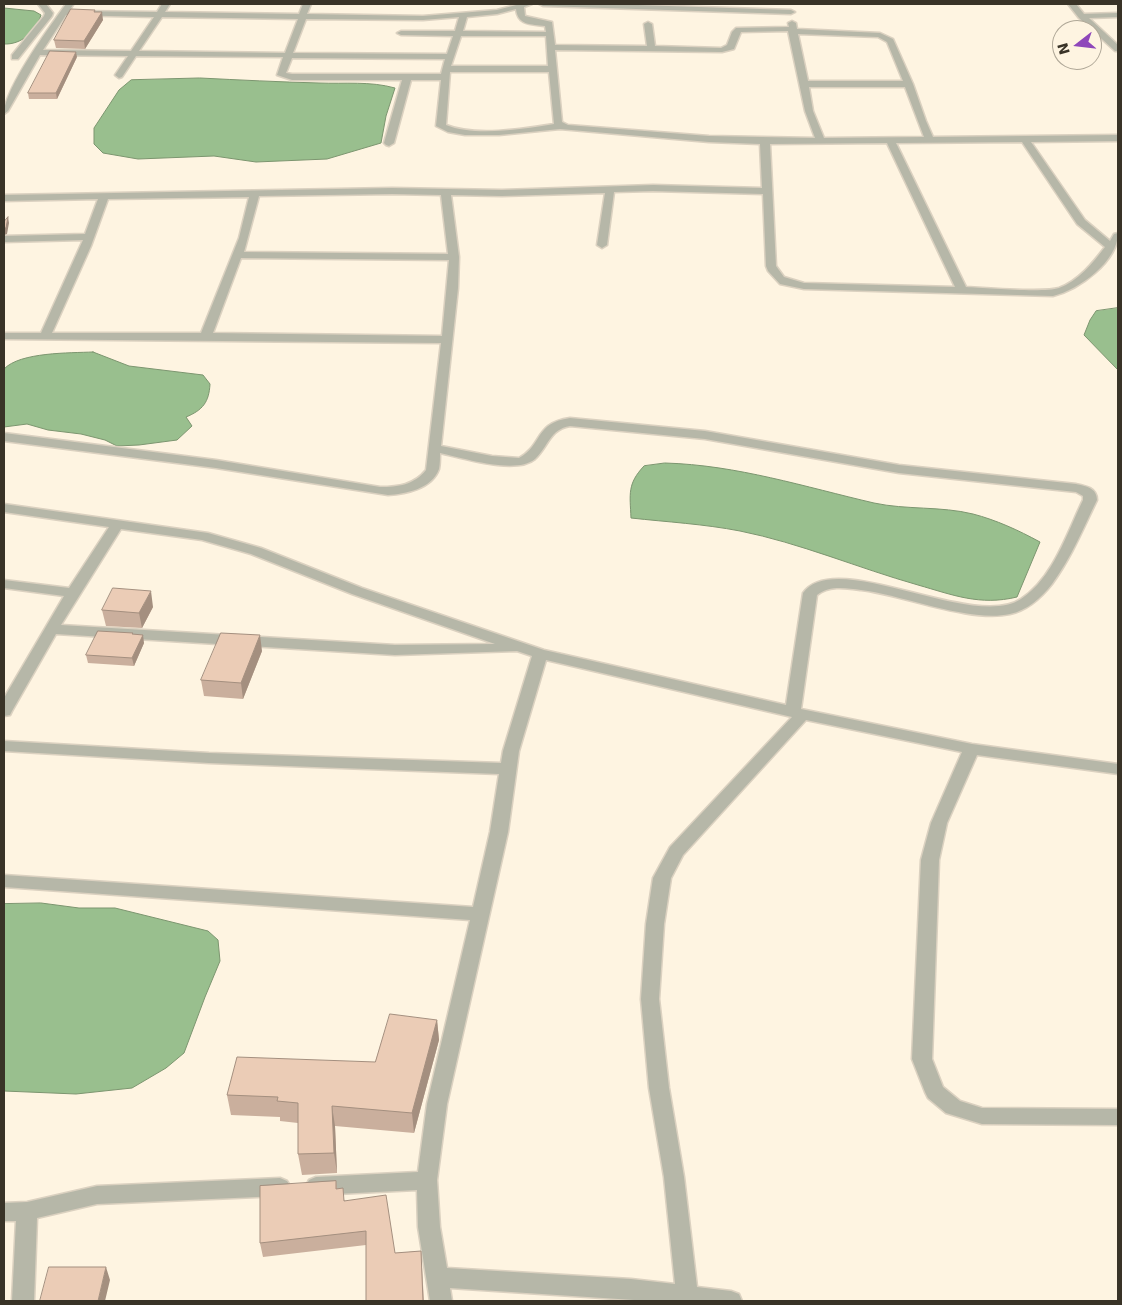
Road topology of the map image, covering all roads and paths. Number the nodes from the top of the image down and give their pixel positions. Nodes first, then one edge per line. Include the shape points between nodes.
1 (42, 4) edge
2 (70, 4) edge
3 (166, 4) edge
4 (262, 4) edge
5 (307, 4) edge
6 (543, 4) edge
7 (1072, 4) edge
8 (525, 5) edge
9 (791, 8) edge
10 (64, 13) junction
11 (159, 15) junction
12 (464, 15) junction
13 (1118, 15) edge
14 (1082, 16) junction
15 (256, 17) junction
16 (302, 17) junction
17 (405, 18) junction
18 (648, 24) dead end
19 (792, 30) junction
20 (458, 34) junction
21 (549, 34) junction
22 (398, 45) junction
23 (550, 46) junction
24 (651, 48) junction
25 (1118, 49) edge
26 (133, 54) junction
27 (27, 55) junction
28 (289, 55) junction
29 (450, 57) junction
30 (4, 58) edge
31 (553, 69) junction
32 (445, 73) junction
33 (119, 76) dead end
34 (407, 77) junction
35 (805, 84) junction
36 (909, 84) junction
37 (6, 101) edge
38 (4, 111) edge
39 (560, 126) junction
40 (1118, 138) edge
41 (1025, 139) junction
42 (820, 140) junction
43 (890, 140) junction
44 (930, 140) junction
45 (765, 141) junction
46 (388, 143) dead end
47 (610, 189) junction
48 (767, 191) junction
49 (446, 193) junction
50 (255, 194) junction
51 (104, 196) junction
52 (4, 198) edge
53 (1118, 236) edge
54 (89, 237) junction
55 (4, 239) edge
56 (602, 245) dead end
57 (1111, 247) junction
58 (236, 256) junction
59 (454, 257) junction
60 (962, 291) junction
61 (4, 336) edge
62 (46, 336) junction
63 (206, 336) junction
64 (446, 340) junction
65 (4, 437) edge
66 (434, 448) junction
67 (4, 508) edge
68 (116, 526) junction
69 (4, 584) edge
70 (74, 593) junction
71 (51, 629) junction
72 (521, 647) junction
73 (540, 654) junction
74 (4, 710) edge
75 (798, 713) junction
76 (4, 746) edge
77 (972, 749) junction
78 (509, 769) junction
79 (1118, 769) edge
80 (4, 881) edge
81 (480, 914) junction
82 (1118, 1116) edge
83 (427, 1180) junction
84 (27, 1211) junction
85 (4, 1212) edge
86 (437, 1277) junction
87 (687, 1296) junction
88 (23, 1301) edge
89 (441, 1301) edge
90 (732, 1301) edge

1 - 27 street via 49,13
2 - 10 street
3 - 11 street
4 - 15 street
5 - 16 street
6 - 9 street
7 - 14 street
8 - 12 street
8 - 21 street via 522,19 547,23
9 - 19 street
10 - 11 street
10 - 27 street
11 - 15 street
11 - 26 street
12 - 17 street
12 - 20 street
13 - 14 street
14 - 25 street
15 - 16 street
16 - 17 street
16 - 28 street
17 - 22 street
18 - 24 street
19 - 24 street via 739,30 731,47 722,50
19 - 35 street
19 - 36 street via 885,36
20 - 21 street
20 - 22 street
20 - 29 street
21 - 23 street
22 - 28 street
22 - 29 street
23 - 24 street
23 - 31 street
26 - 27 street
26 - 28 street
26 - 33 street
27 - 30 street
27 - 37 street
28 - 34 street via 281,73 284,76
29 - 32 street
31 - 32 street
31 - 39 street
32 - 34 street
32 - 39 street via 440,121 445,129 511,132
34 - 46 street
35 - 36 street
35 - 42 street via 809,110
36 - 44 street via 920,121
37 - 38 street
39 - 45 street via 701,139
40 - 41 street
41 - 44 street
41 - 57 street via 1081,222
42 - 43 street
42 - 45 street
43 - 44 street
43 - 60 street
45 - 48 street
47 - 48 street
47 - 49 street
47 - 56 street
48 - 60 street via 770,266 776,277 784,282 804,286
49 - 50 street
49 - 59 street
50 - 51 street
50 - 58 street
51 - 52 street
51 - 54 street
53 - 57 street
54 - 55 street
54 - 62 street
57 - 60 street via 1071,288 1063,291
58 - 59 street
58 - 63 street
59 - 64 street
61 - 62 street
62 - 63 street
63 - 64 street
64 - 66 street
65 - 66 street via 216,464 380,491 406,489 427,478 432,470
66 - 75 street via 521,462 556,424 570,422 704,436 899,469 1076,488 1090,495 1086,509 1046,582 1026,603 1015,609 973,609 839,583 821,585 810,593
67 - 68 street
68 - 70 street
68 - 72 street via 203,536 256,551 357,591
69 - 70 street
70 - 71 street
71 - 72 street via 394,650
71 - 74 street
72 - 73 street
73 - 75 street
73 - 78 street
75 - 77 street
75 - 87 street via 676,851 662,878 650,999
76 - 78 street via 209,758
77 - 79 street
77 - 82 street via 939,823 930,860 922,1058 935,1092 953,1107 982,1116
78 - 81 street via 499,832
80 - 81 street
81 - 83 street via 437,1104
83 - 84 street via 97,1195
83 - 86 street via 429,1227
84 - 85 street
84 - 88 street
86 - 87 street via 631,1289
86 - 89 street
87 - 90 street

